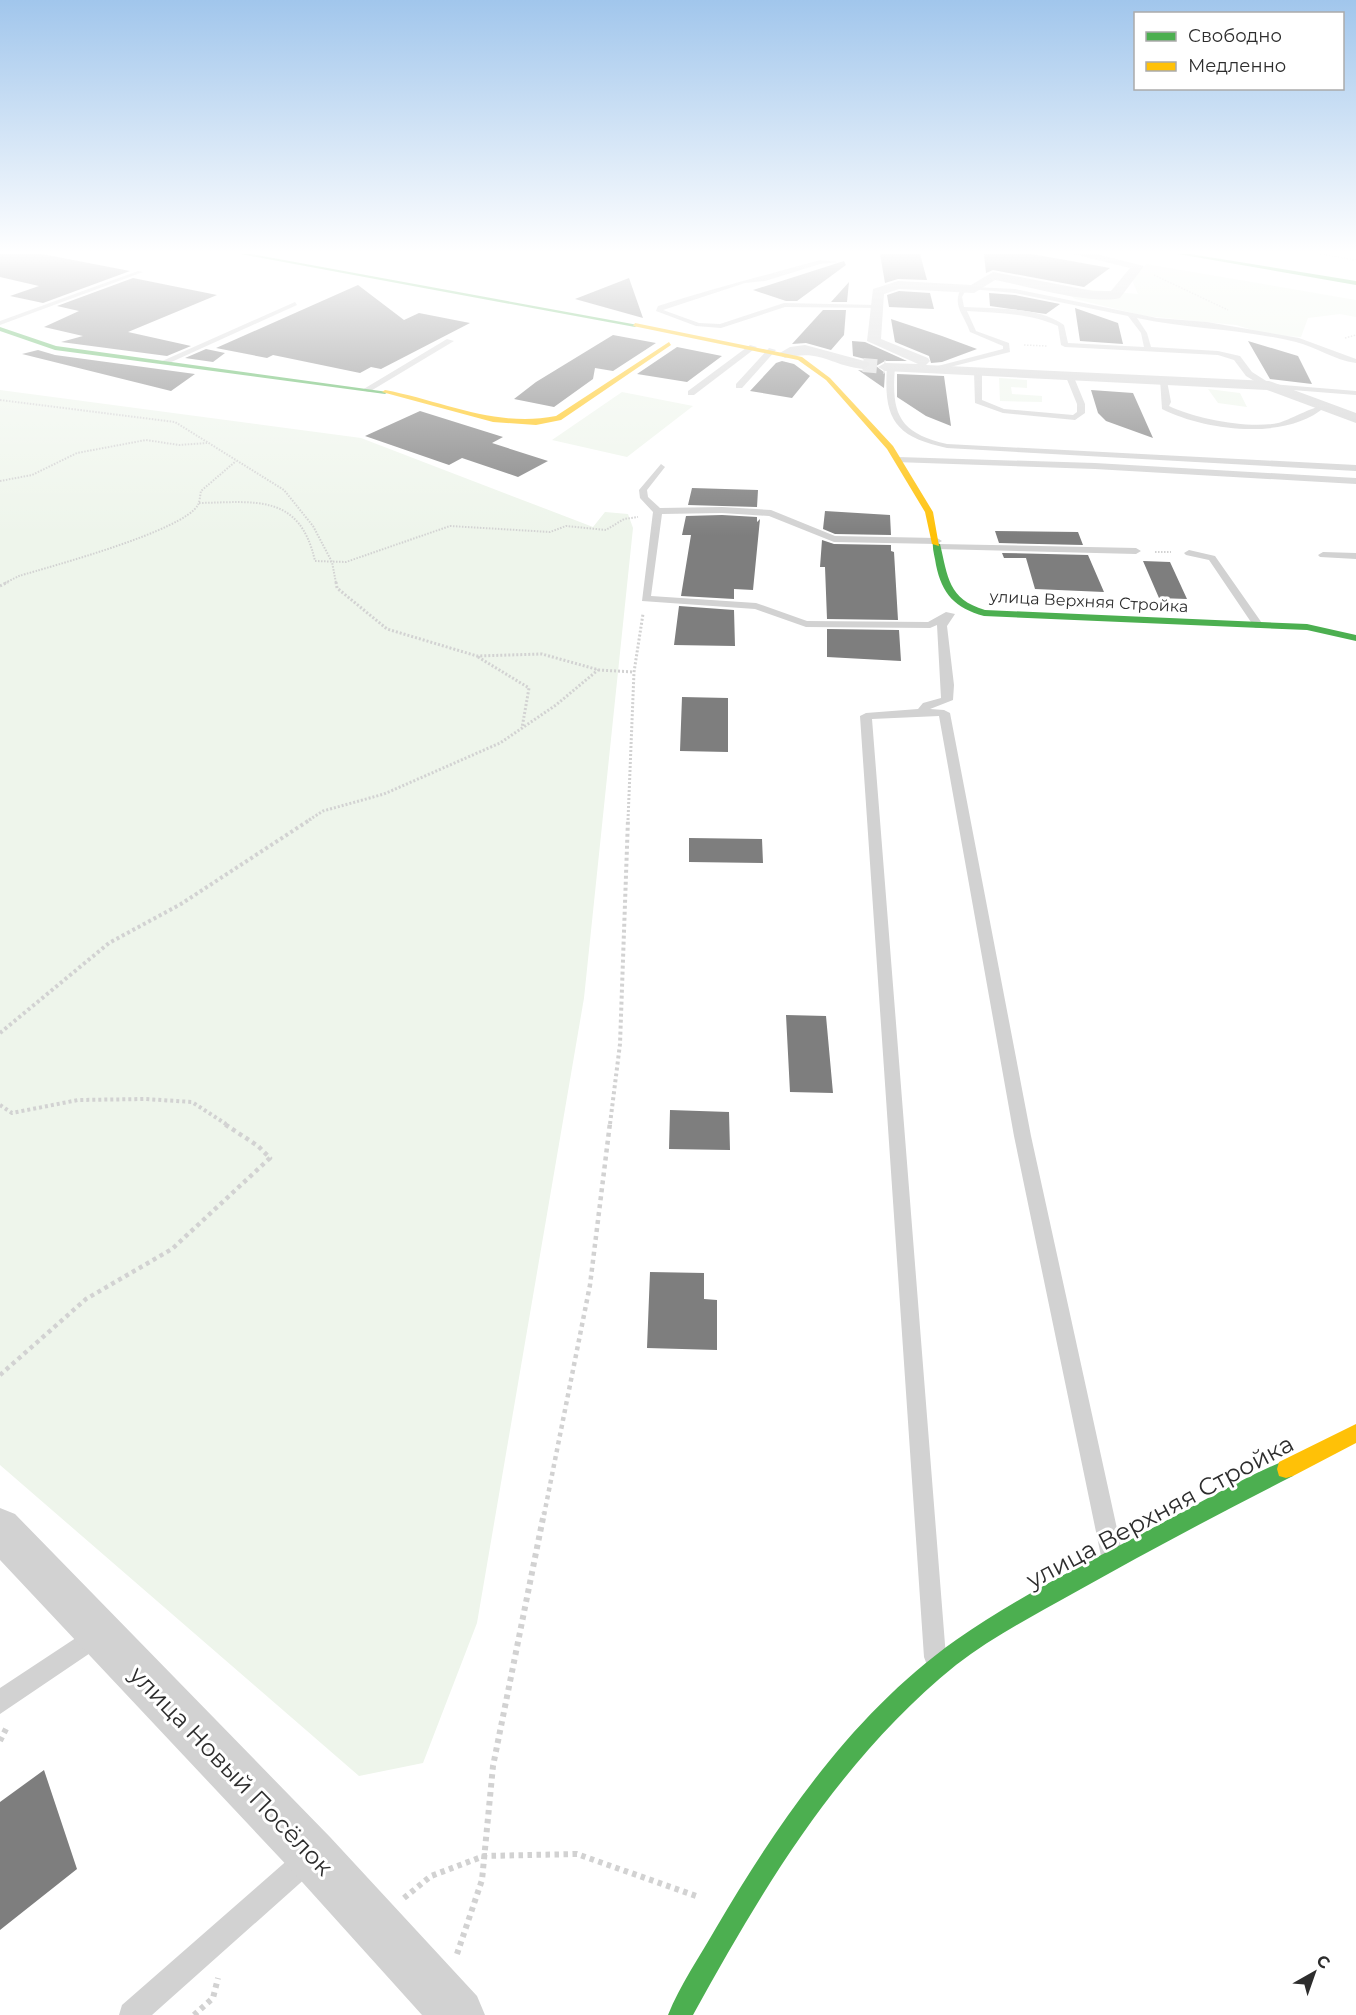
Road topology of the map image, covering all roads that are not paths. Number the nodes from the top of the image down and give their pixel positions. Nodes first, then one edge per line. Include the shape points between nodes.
1 (55, 348) edge
2 (196, 348) edge
3 (438, 348) edge
4 (663, 348) edge
5 (752, 348) edge
6 (758, 348) edge
7 (811, 348) edge
8 (811, 348) edge
9 (892, 348) tunnel mouth
10 (1007, 348) edge
11 (1128, 348) edge
12 (1319, 348) edge
13 (1148, 349) joint
14 (778, 352) junction
15 (1356, 361) edge
16 (164, 362) junction
17 (863, 365) tunnel mouth
18 (888, 367) joint
19 (933, 368) junction
20 (978, 372) junction
21 (1070, 377) junction
22 (1162, 381) junction
23 (739, 386) dead end
24 (1269, 386) junction
25 (366, 390) junction
26 (691, 393) dead end
27 (1356, 393) edge
28 (1321, 407) junction
29 (1356, 418) edge
30 (898, 460) junction
31 (661, 467) dead end
32 (1356, 468) edge
33 (1356, 481) edge
34 (658, 515) junction
35 (938, 544) junction
36 (1136, 551) road end
37 (1189, 553) road end
38 (1323, 555) dead end
39 (1356, 556) edge
40 (957, 610) junction
41 (1259, 626) junction
42 (1356, 638) edge
43 (922, 712) junction
44 (1356, 1433) edge
45 (0, 1529) edge
46 (1113, 1559) junction
47 (99, 1633) junction
48 (936, 1668) junction
49 (0, 1702) edge
50 (312, 1855) junction
51 (450, 2006) edge
52 (132, 2015) edge
53 (680, 2015) edge

1 - 16 main road
2 - 16 lane
3 - 25 lane
4 - 25 main road via 558,418 540,424 506,424 433,402
5 - 26 lane
6 - 14 main road, улица Верхняя Стройка
7 - 17 street via 843,363
8 - 14 street
9 - 19 street
10 - 19 lane
11 - 13 lane
12 - 15 lane
13 - 24 lane via 1230,355 1242,362 1249,374
14 - 23 lane
14 - 30 main road, улица Верхняя Стройка via 800,358 823,374
16 - 25 main road
18 - 19 street
18 - 32 lane via 890,410 913,437 925,442
19 - 20 street
20 - 21 street
20 - 21 lane via 978,401 1004,411 1075,418 1081,413 1081,404
21 - 22 street
22 - 24 street
22 - 28 lane via 1165,407 1205,421 1272,426 1303,418
24 - 27 lane
24 - 28 street
28 - 29 street
30 - 33 lane via 1095,465
30 - 35 main road, улица Верхняя Стройка via 929,512
31 - 34 lane via 643,490 644,498
34 - 35 lane via 722,510 771,513 834,539
34 - 40 lane via 646,600 756,606 806,624 930,625
35 - 36 lane
35 - 40 main road, улица Верхняя Стройка via 948,593
37 - 41 lane via 1212,558
38 - 39 lane
40 - 41 main road, улица Верхняя Стройка via 1009,616
40 - 43 lane via 942,626 947,700 927,705
41 - 42 main road, улица Верхняя Стройка via 1307,627
43 - 46 lane via 944,713 998,1016 1069,1371
43 - 48 lane via 866,716
44 - 46 main road, улица Верхняя Стройка
45 - 47 street, улица Новый Посёлок
46 - 48 main road, улица Верхняя Стройка via 987,1632
47 - 49 lane
47 - 50 street, улица Новый Посёлок
48 - 53 main road, улица Верхняя Стройка via 884,1717 828,1781 777,1850
50 - 51 street, улица Новый Посёлок
50 - 52 lane

